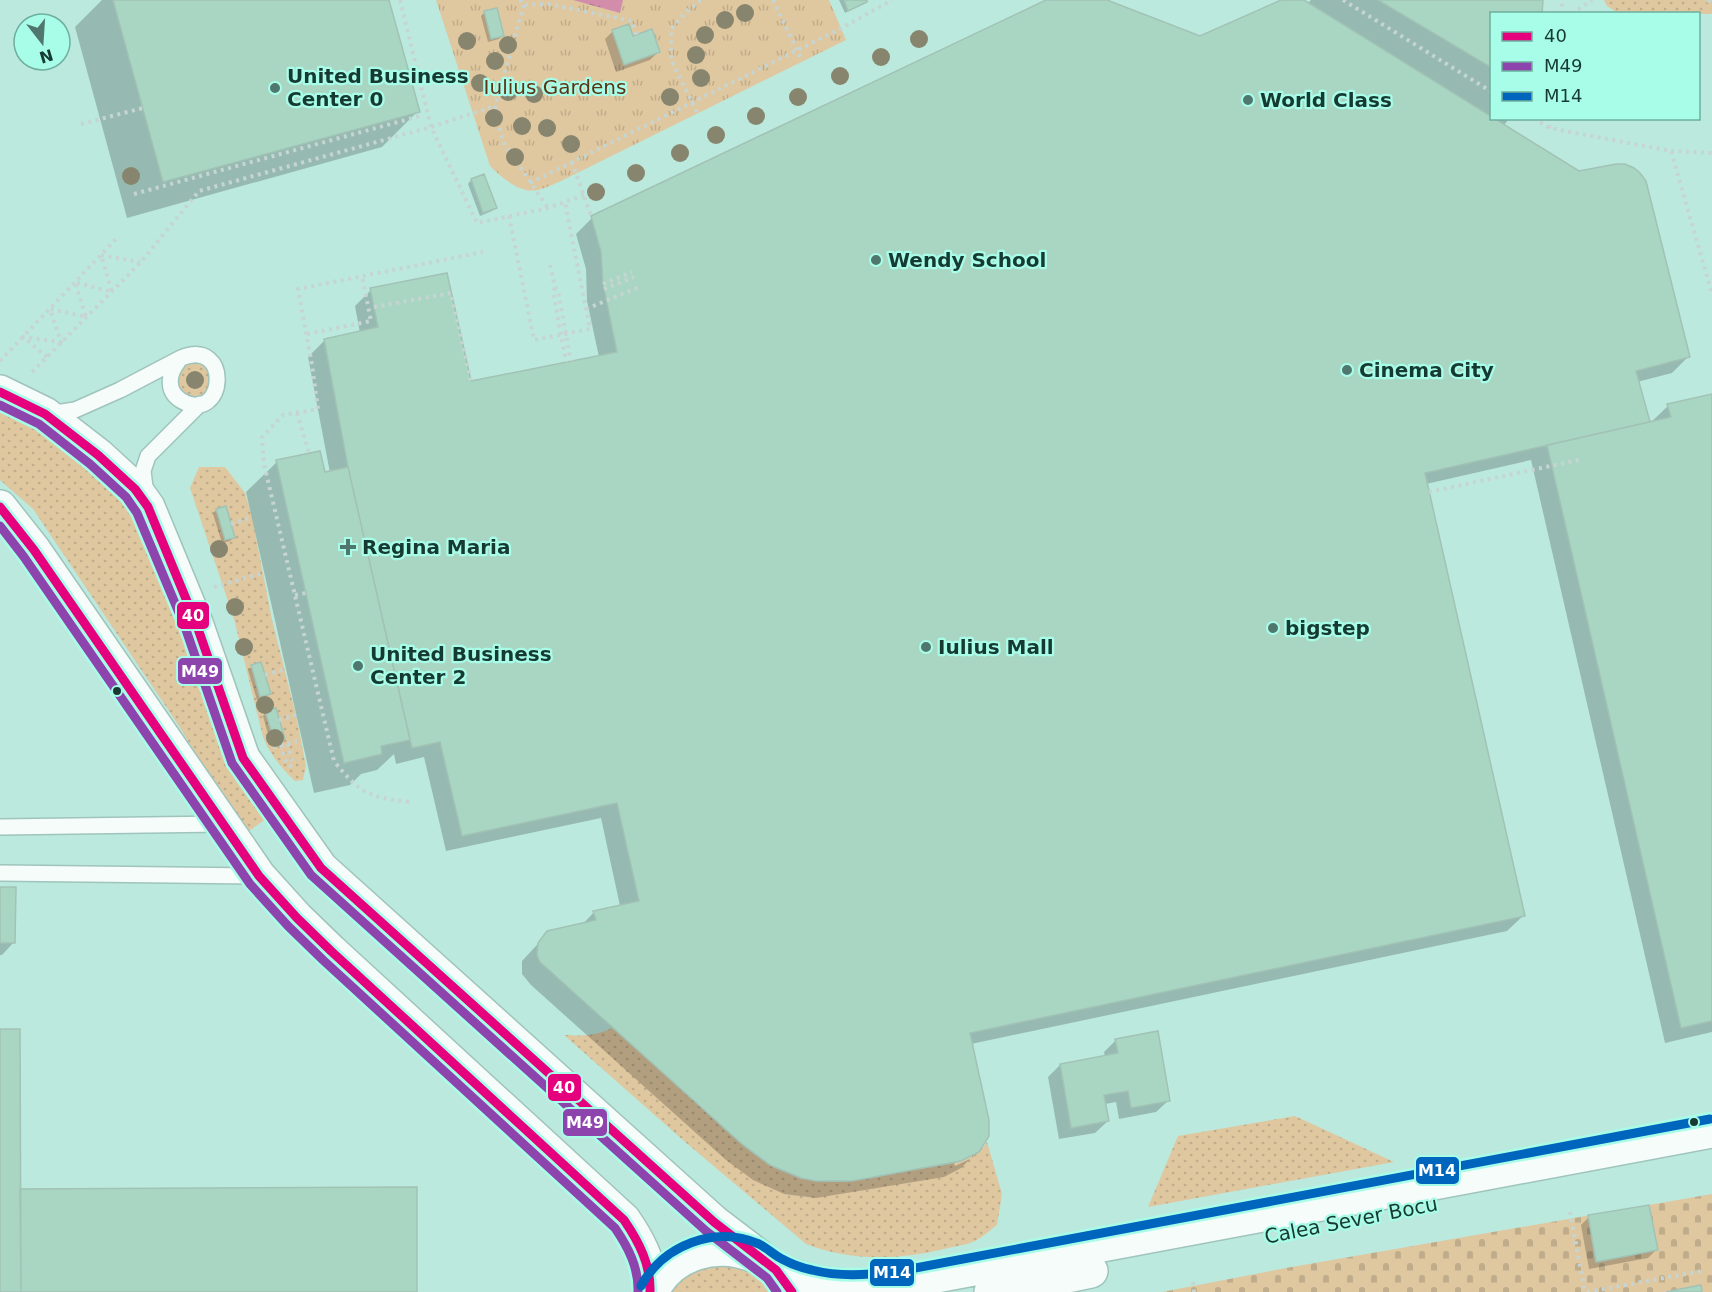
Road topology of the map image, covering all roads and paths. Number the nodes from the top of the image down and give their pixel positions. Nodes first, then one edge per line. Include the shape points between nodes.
1 (400, 0) edge
2 (520, 0) edge
3 (553, 0) edge
4 (702, 0) edge
5 (773, 0) edge
6 (890, 0) edge
7 (1343, 0) edge
8 (1592, 0) edge
9 (1708, 0) edge
10 (549, 4) junction
11 (524, 5) junction
12 (1712, 6) edge
13 (1575, 12) edge
14 (637, 35) dead end
15 (796, 50) junction
16 (802, 61) dead end
17 (1490, 91) edge
18 (692, 101) junction
19 (495, 106) junction
20 (143, 108) dead end
21 (697, 112) dead end
22 (420, 116) dead end
23 (1537, 120) edge
24 (1550, 120) edge
25 (81, 124) dead end
26 (431, 127) junction
27 (1550, 128) junction
28 (1671, 151) junction
29 (1712, 153) edge
30 (572, 162) junction
31 (530, 183) junction
32 (134, 194) dead end
33 (584, 195) junction
34 (566, 203) junction
35 (548, 208) junction
36 (509, 216) junction
37 (591, 216) dead end
38 (117, 238) dead end
39 (483, 252) dead end
40 (101, 255) junction
41 (140, 263) junction
42 (550, 266) dead end
43 (632, 272) dead end
44 (362, 276) junction
45 (634, 277) dead end
46 (75, 282) junction
47 (639, 287) dead end
48 (112, 292) junction
49 (1712, 294) edge
50 (374, 307) dead end
51 (50, 309) junction
52 (586, 309) junction
53 (86, 317) junction
54 (307, 334) junction
55 (564, 334) junction
56 (23, 337) junction
57 (61, 342) junction
58 (47, 357) junction
59 (0, 361) edge
60 (178, 362) junction
61 (568, 362) dead end
62 (30, 374) dead end
63 (471, 381) dead end
64 (0, 392) edge
65 (200, 404) junction
66 (297, 413) junction
67 (45, 414) junction
68 (309, 453) dead end
69 (1583, 459) dead end
70 (1429, 492) dead end
71 (0, 507) edge
72 (148, 507) junction
73 (252, 517) dead end
74 (231, 524) dead end
75 (263, 573) dead end
76 (210, 588) dead end
77 (306, 593) dead end
78 (295, 596) junction
79 (285, 669) dead end
80 (265, 675) dead end
81 (296, 715) dead end
82 (279, 720) dead end
83 (301, 740) dead end
84 (288, 744) junction
85 (409, 802) dead end
86 (222, 824) junction
87 (0, 826) edge
88 (0, 873) edge
89 (259, 876) junction
90 (1712, 1131) edge
91 (1712, 1154) edge
92 (1570, 1212) dead end
93 (1702, 1271) dead end
94 (778, 1274) edge
95 (1192, 1281) dead end
96 (651, 1292) edge
97 (991, 1292) edge
98 (1194, 1292) edge
99 (1586, 1292) edge

1 - 26 path
2 - 11 path
3 - 10 path
4 - 18 path via 671,29 671,60
5 - 15 path
6 - 15 path
7 - 17 path
8 - 13 path
9 - 12 path
10 - 11 path
10 - 14 path via 632,21
11 - 19 path
15 - 16 path
15 - 18 path
18 - 21 path
18 - 30 path
19 - 26 path
19 - 31 path via 503,142
20 - 25 path
22 - 32 path
23 - 27 path
24 - 27 path
26 - 36 path via 477,223
26 - 41 path via 199,191
27 - 28 path
28 - 29 path
28 - 49 path
30 - 31 path
30 - 33 path
31 - 35 path
33 - 34 path
33 - 37 path
34 - 35 path
34 - 52 path
35 - 36 path
36 - 55 path via 534,340
38 - 40 path
39 - 44 path
40 - 41 path
40 - 46 path
40 - 48 path
41 - 48 path
42 - 55 path
43 - 45 path via 603,287
44 - 54 path via 298,289
44 - 54 path via 371,321
46 - 48 path
46 - 51 path
46 - 53 path
47 - 52 path
48 - 53 path
50 - 63 path via 451,293
51 - 53 path
51 - 56 path
51 - 57 path
52 - 55 path via 590,329
53 - 57 path
54 - 66 path via 318,409
55 - 61 path
56 - 57 path
56 - 58 path
56 - 59 path
57 - 58 path
58 - 62 path
60 - 65 lane via 170,375 172,391 183,402
60 - 65 lane via 197,356 215,367 218,387 211,398
60 - 67 lane via 75,410
64 - 67 main road
65 - 72 lane via 148,456 143,471
66 - 68 path
66 - 78 path via 283,416 262,437 264,464
67 - 72 main road via 117,471
69 - 70 path
71 - 86 main road via 34,550
72 - 94 main road via 196,623 243,758 321,868 714,1222
73 - 74 path
75 - 76 path
77 - 78 path
78 - 85 path via 334,761 351,783 379,798
79 - 80 path
81 - 82 path
83 - 84 path
84 - 84 path via 280,745 290,766 293,765
86 - 87 lane
86 - 89 main road
88 - 89 lane
89 - 96 main road via 331,951 624,1220 644,1258
90 - 94 main road, Calea Sever Bocu via 877,1286 830,1286
91 - 97 main road, Calea Sever Bocu via 1155,1257
92 - 99 path
93 - 99 path
94 - 96 main road, Calea Sever Bocu via 739,1250 725,1248 698,1252 673,1266
95 - 98 path

